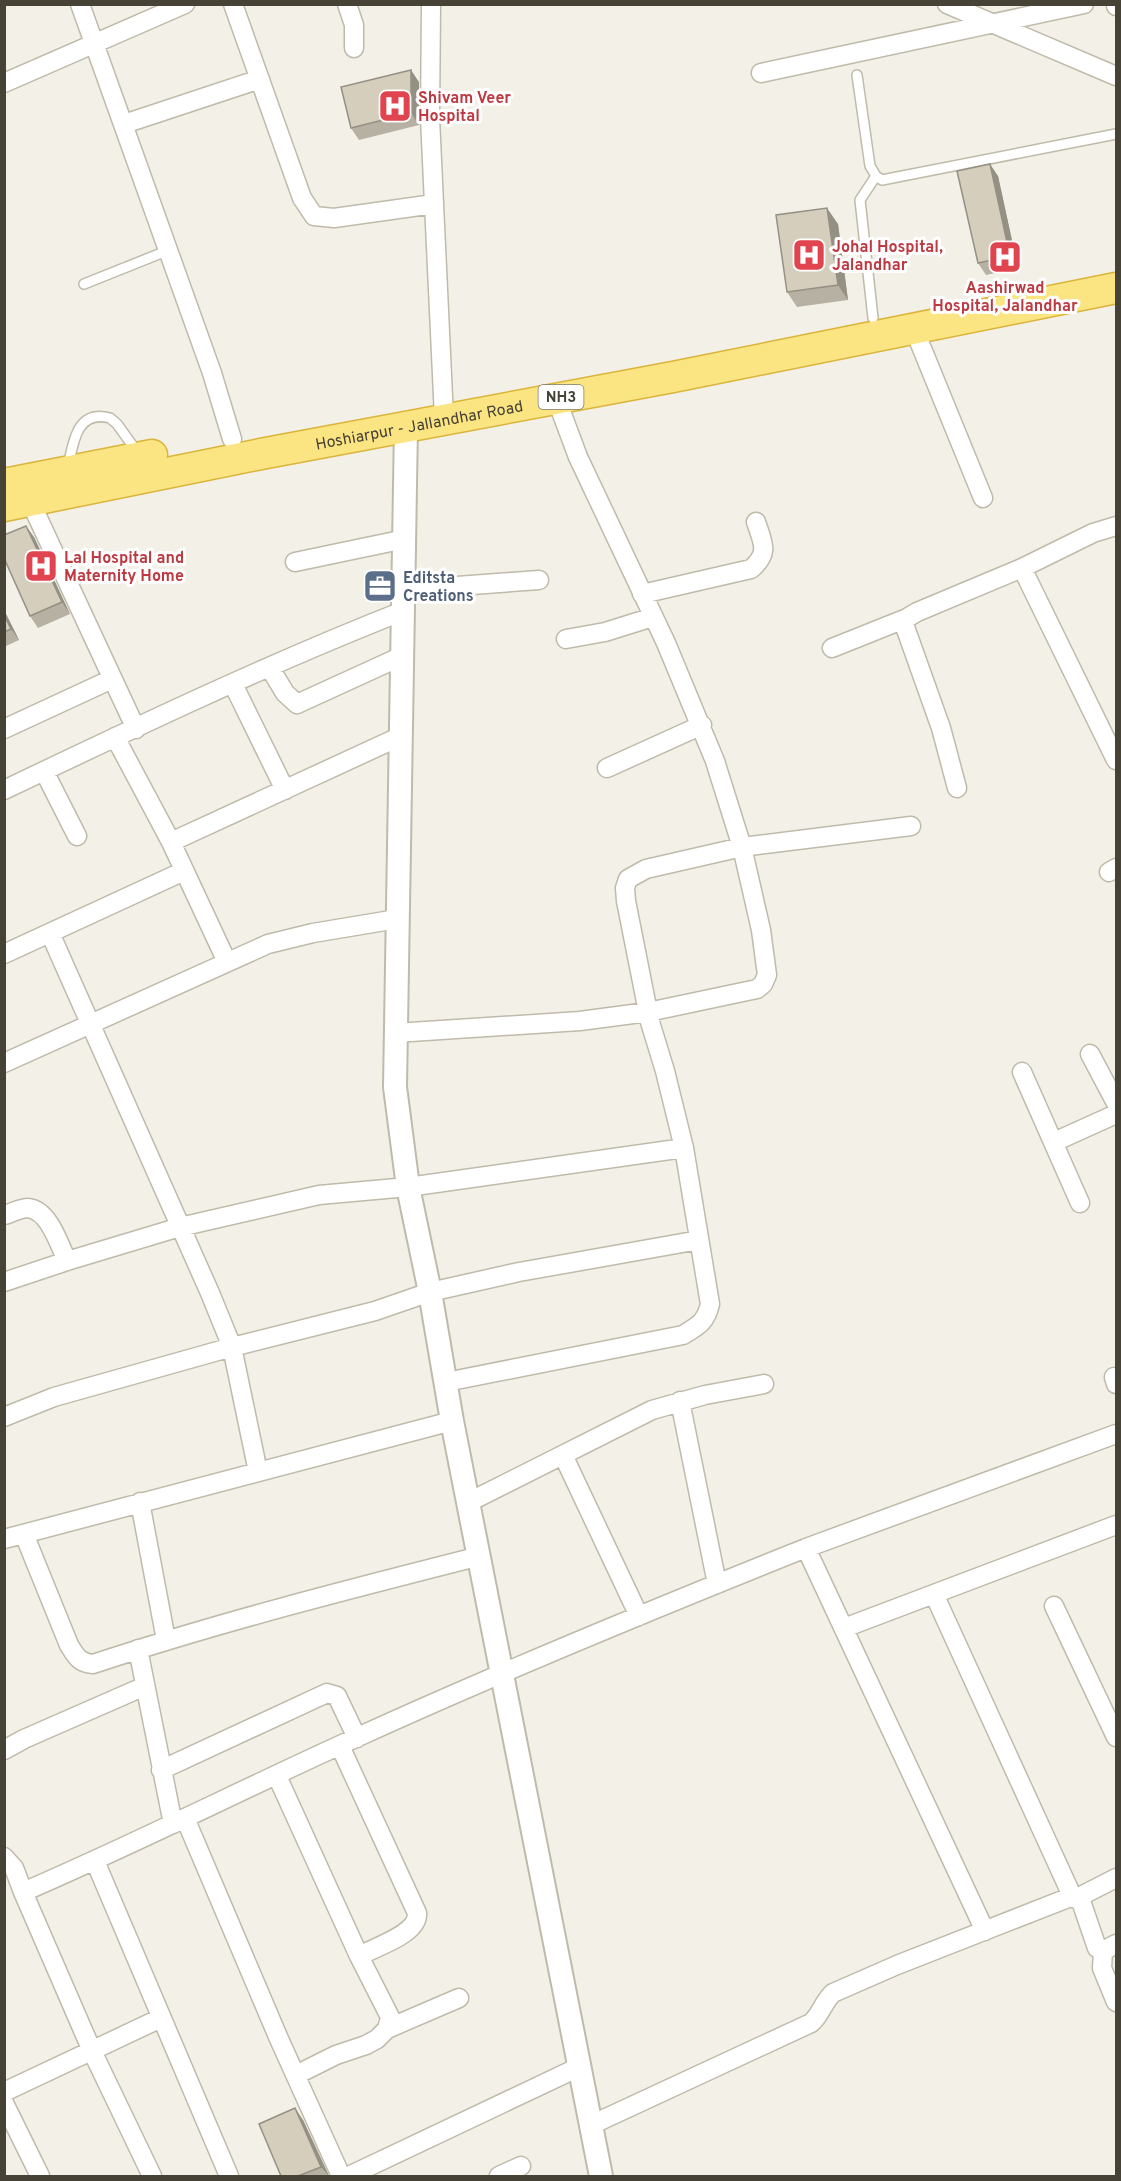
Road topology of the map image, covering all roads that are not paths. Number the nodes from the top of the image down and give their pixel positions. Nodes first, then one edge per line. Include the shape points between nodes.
1 (80, 4) edge
2 (185, 4) edge
3 (233, 4) edge
4 (347, 4) edge
5 (431, 4) edge
6 (947, 4) edge
7 (1083, 4) edge
8 (991, 24) junction
9 (96, 44) junction
10 (354, 48) dead end
11 (761, 74) dead end
12 (857, 75) dead end
13 (1116, 76) edge
14 (260, 79) junction
15 (4, 83) edge
16 (124, 124) junction
17 (1116, 134) edge
18 (876, 176) junction
19 (434, 204) junction
20 (169, 250) junction
21 (1116, 269) edge
22 (84, 284) dead end
23 (1116, 288) edge
24 (873, 318) junction
25 (914, 329) junction
26 (556, 398) junction
27 (443, 408) junction
28 (368, 423) junction
29 (406, 426) junction
30 (232, 439) junction
31 (141, 457) junction
32 (67, 472) junction
33 (4, 484) edge
34 (983, 498) dead end
35 (17, 504) edge
36 (756, 522) dead end
37 (1116, 526) edge
38 (405, 539) junction
39 (295, 562) dead end
40 (1022, 568) junction
41 (539, 580) dead end
42 (642, 594) junction
43 (404, 601) junction
44 (653, 617) junction
45 (907, 618) junction
46 (566, 639) dead end
47 (832, 648) dead end
48 (402, 656) junction
49 (270, 668) junction
50 (112, 679) junction
51 (233, 684) junction
52 (702, 725) junction
53 (4, 729) edge
54 (135, 729) junction
55 (401, 736) junction
56 (115, 737) junction
57 (1116, 760) edge
58 (607, 768) dead end
59 (44, 771) junction
60 (957, 788) dead end
61 (4, 790) edge
62 (285, 790) junction
63 (911, 826) dead end
64 (77, 836) dead end
65 (171, 842) junction
66 (742, 847) junction
67 (184, 871) junction
68 (397, 919) junction
69 (50, 933) junction
70 (4, 954) edge
71 (227, 962) junction
72 (648, 1012) junction
73 (89, 1025) junction
74 (395, 1033) junction
75 (1090, 1054) dead end
76 (4, 1063) edge
77 (1022, 1072) dead end
78 (1116, 1103) edge
79 (1116, 1114) edge
80 (1054, 1142) junction
81 (684, 1148) junction
82 (408, 1187) junction
83 (1080, 1203) dead end
84 (4, 1215) edge
85 (180, 1227) junction
86 (699, 1240) junction
87 (67, 1261) junction
88 (4, 1282) edge
89 (430, 1292) junction
90 (231, 1347) junction
91 (446, 1382) junction
92 (764, 1384) dead end
93 (680, 1401) junction
94 (4, 1417) edge
95 (452, 1421) junction
96 (1116, 1434) edge
97 (563, 1455) junction
98 (258, 1472) junction
99 (140, 1502) junction
100 (469, 1502) junction
101 (1116, 1525) edge
102 (24, 1534) junction
103 (4, 1539) edge
104 (806, 1548) junction
105 (480, 1556) junction
106 (717, 1584) junction
107 (934, 1594) junction
108 (1054, 1606) dead end
109 (639, 1616) junction
110 (844, 1628) junction
111 (166, 1640) junction
112 (138, 1649) junction
113 (502, 1672) junction
114 (145, 1686) junction
115 (1116, 1737) edge
116 (357, 1738) junction
117 (340, 1746) junction
118 (4, 1750) edge
119 (161, 1770) junction
120 (277, 1776) junction
121 (179, 1821) junction
122 (4, 1857) edge
123 (95, 1862) junction
124 (1116, 1878) edge
125 (23, 1892) junction
126 (1075, 1898) junction
127 (985, 1930) junction
128 (1110, 1948) edge
129 (359, 1956) junction
130 (459, 1998) dead end
131 (1116, 2002) edge
132 (160, 2018) junction
133 (387, 2029) junction
134 (92, 2051) junction
135 (579, 2067) junction
136 (296, 2074) junction
137 (4, 2092) edge
138 (4, 2103) edge
139 (591, 2126) junction
140 (520, 2166) dead end
141 (40, 2176) edge
142 (152, 2176) edge
143 (229, 2176) edge
144 (341, 2176) edge
145 (349, 2176) edge
146 (499, 2176) edge
147 (601, 2176) edge

1 - 9 street
2 - 9 street
3 - 14 street
4 - 10 street via 354,25
5 - 19 street
6 - 8 street
7 - 8 street
8 - 11 street
8 - 13 street
9 - 15 street
9 - 16 street
12 - 18 lane via 870,166
14 - 16 street
14 - 19 street via 302,198 314,216 334,218
16 - 20 street
17 - 18 lane via 893,179
18 - 24 lane via 860,201
19 - 27 street
20 - 22 lane
20 - 30 street
21 - 24 highway, Hoshiarpur - Jallandhar Road / NH3
23 - 25 highway, Hoshiarpur - Jallandhar Road / NH3
24 - 27 highway, Hoshiarpur - Jallandhar Road / NH3
25 - 26 highway, Hoshiarpur - Jallandhar Road / NH3
25 - 34 street
26 - 27 highway, Hoshiarpur - Jallandhar Road / NH3
26 - 42 street via 578,457
27 - 28 highway, Hoshiarpur - Jallandhar Road / NH3
27 - 29 highway, Hoshiarpur - Jallandhar Road / NH3
28 - 29 highway, Hoshiarpur - Jallandhar Road / NH3
28 - 30 highway, Hoshiarpur - Jallandhar Road / NH3
28 - 35 highway, Hoshiarpur - Jallandhar Road / NH3
29 - 38 street
30 - 31 highway, Hoshiarpur - Jallandhar Road / NH3
31 - 32 highway, Hoshiarpur - Jallandhar Road / NH3
31 - 32 lane via 110,418 93,418 76,430
32 - 33 highway, Hoshiarpur - Jallandhar Road / NH3
35 - 50 street
36 - 42 street via 764,554 751,569
37 - 40 street
38 - 39 street
38 - 43 street
40 - 45 street
40 - 57 street
41 - 43 street
42 - 44 street
43 - 48 street
43 - 49 street
44 - 46 street
44 - 52 street
45 - 47 street
45 - 60 street via 904,630 941,728
48 - 49 street via 297,704
48 - 55 street
49 - 51 street
50 - 53 street
50 - 54 street
51 - 54 street
51 - 62 street
52 - 58 street
52 - 66 street
54 - 56 street
55 - 62 street
55 - 68 street
56 - 59 street
56 - 65 street
59 - 61 street
59 - 64 street
62 - 65 street
63 - 66 street
65 - 67 street
66 - 72 street via 646,869 628,879 626,901
66 - 72 street via 767,963 763,984 744,993
67 - 69 street
67 - 71 street
68 - 71 street via 285,939
68 - 74 street
69 - 70 street
69 - 73 street
71 - 73 street
72 - 74 street
72 - 81 street
73 - 76 street
73 - 85 street
74 - 82 street via 395,1087
75 - 78 street
77 - 80 street
79 - 80 street
80 - 83 street
81 - 82 street
81 - 86 street
82 - 85 street via 319,1195
82 - 89 street
84 - 87 street via 21,1209 37,1211
85 - 87 street
85 - 90 street
86 - 89 street
86 - 91 street via 710,1304 700,1326 670,1338
87 - 88 street
89 - 90 street via 375,1311
89 - 91 street
90 - 94 street via 54,1397
90 - 98 street
91 - 95 street
92 - 93 street
93 - 97 street via 652,1410
93 - 106 street
95 - 98 street
95 - 100 street
96 - 104 street
97 - 100 street
97 - 109 street
98 - 99 street
99 - 102 street
99 - 111 street
100 - 105 street
101 - 107 street
102 - 103 street
102 - 112 street via 78,1659 93,1664
104 - 106 street
104 - 110 street
105 - 111 street
105 - 113 street
106 - 109 street
107 - 110 street
107 - 126 street
108 - 115 street
109 - 113 street
110 - 127 street
111 - 112 street
112 - 114 street
113 - 116 street
113 - 135 street
114 - 118 street
114 - 119 street
116 - 117 street
116 - 119 street via 337,1696 327,1694
117 - 120 street
117 - 129 street via 418,1919 411,1929
119 - 121 street
120 - 121 street
120 - 129 street
121 - 123 street
121 - 136 street
122 - 125 street via 14,1868
123 - 125 street
123 - 132 street
124 - 126 street
125 - 134 street
126 - 127 street
126 - 128 street via 1082,1904 1097,1948
127 - 139 street via 833,1993 811,2023
128 - 131 street via 1102,1968
129 - 133 street via 386,2005 390,2017
130 - 133 street
132 - 134 street
132 - 143 street
133 - 136 street via 366,2045
134 - 137 street
134 - 142 street
135 - 139 street
135 - 145 street
136 - 144 street
138 - 141 street
139 - 147 street
140 - 146 street

